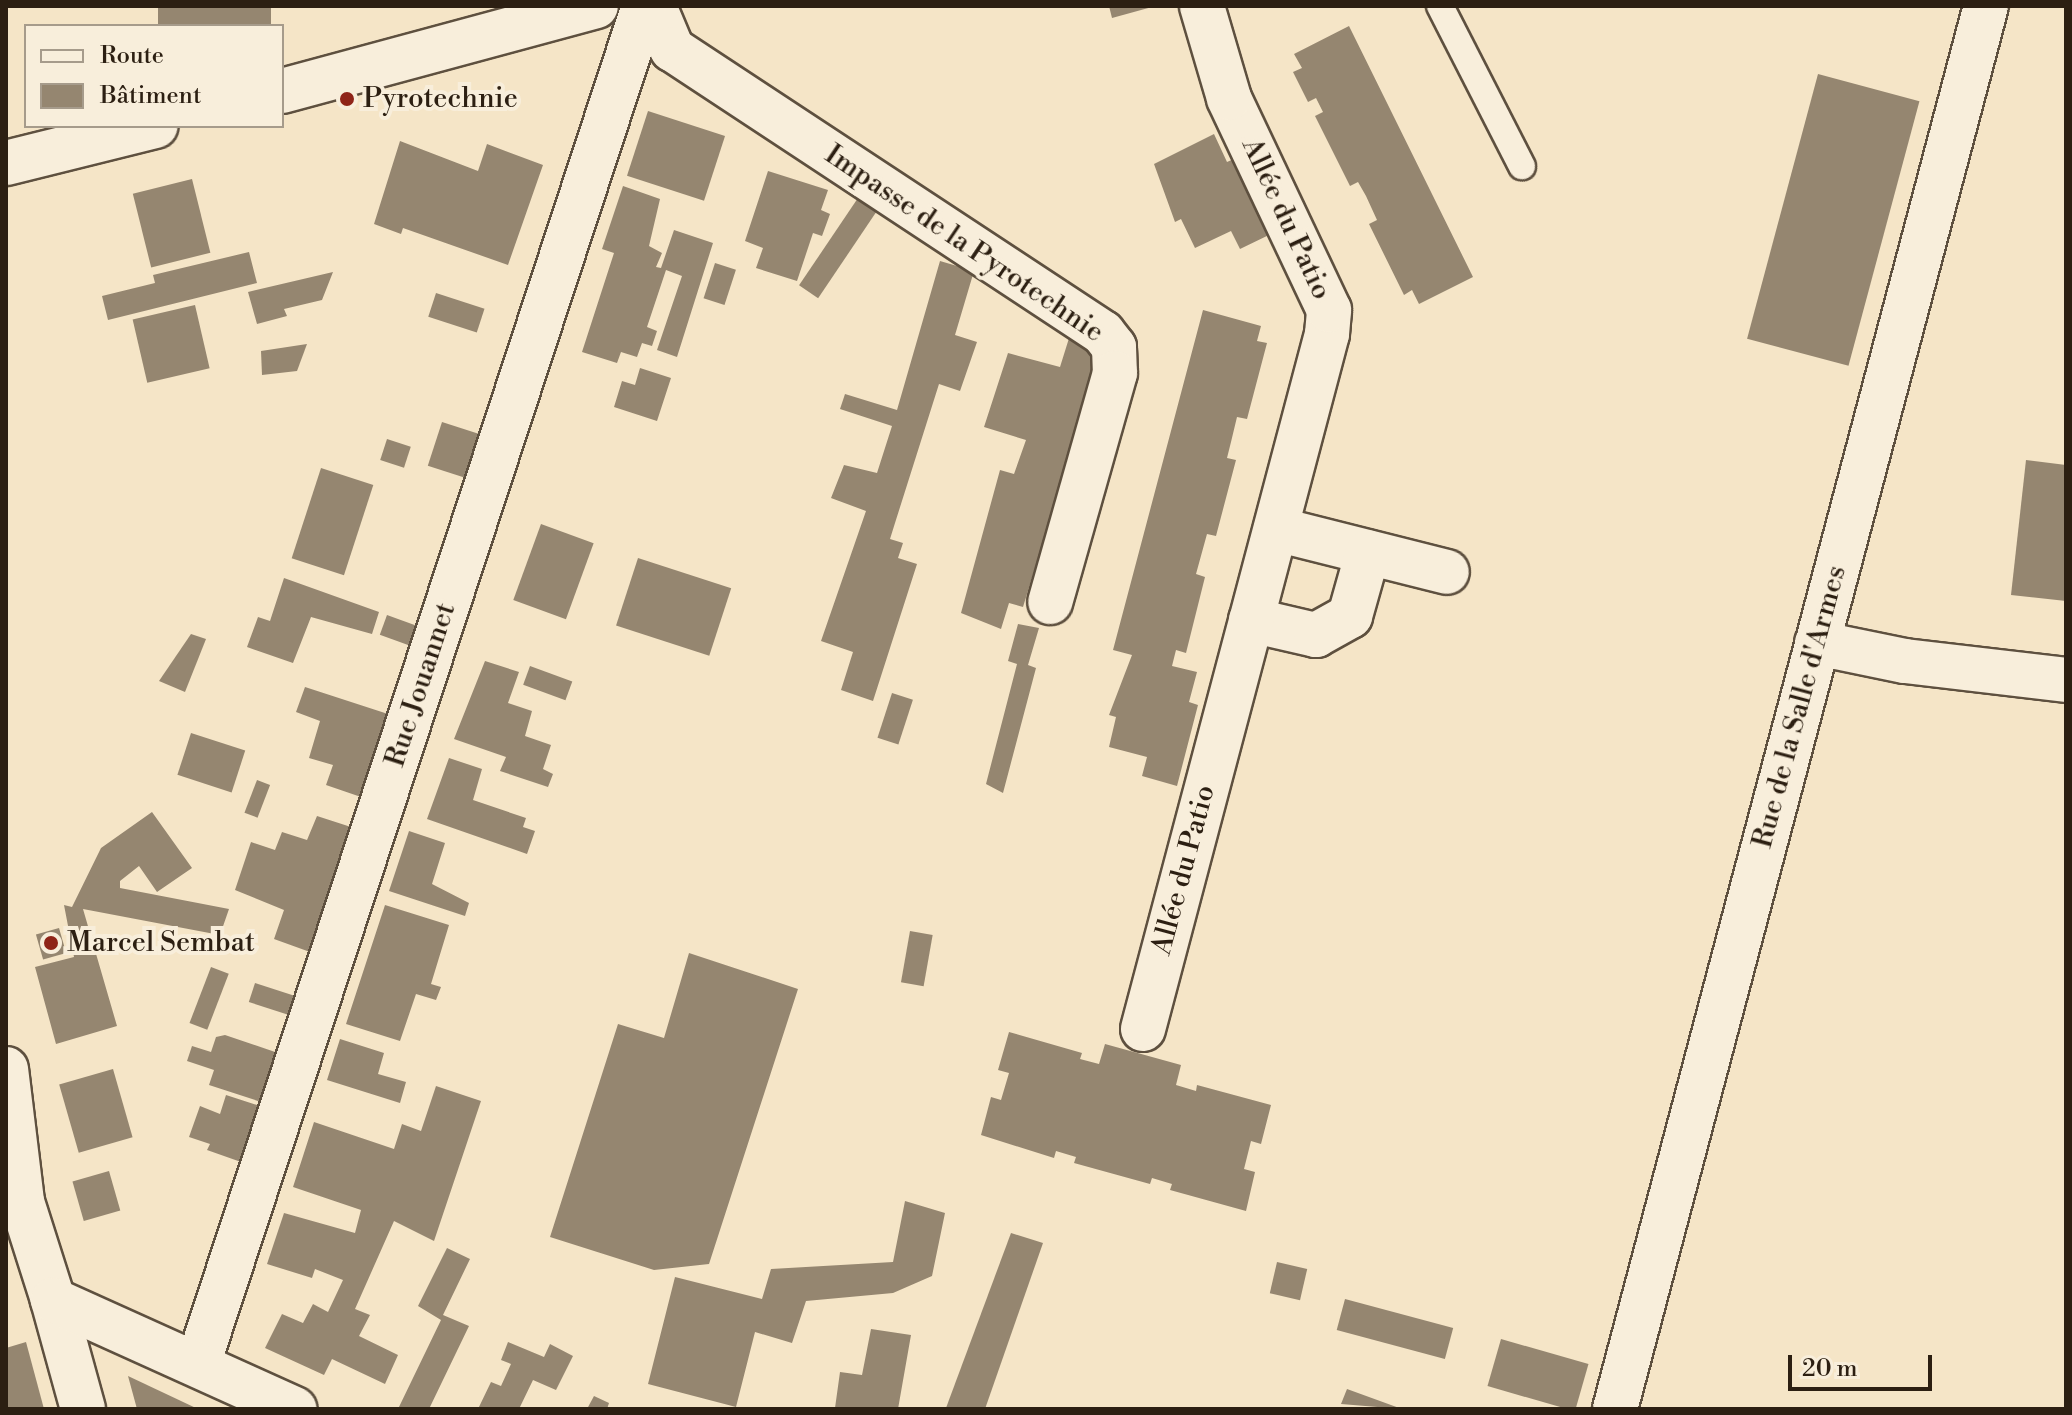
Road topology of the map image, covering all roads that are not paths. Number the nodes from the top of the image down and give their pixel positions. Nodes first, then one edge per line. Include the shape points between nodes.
1 (596, 6) edge
2 (644, 6) edge
3 (654, 6) edge
4 (1202, 6) edge
5 (1440, 6) edge
6 (1986, 6) edge
7 (284, 90) edge
8 (147, 128) edge
9 (6, 163) edge
10 (1522, 166) dead end
11 (1276, 529) junction
12 (1368, 552) junction
13 (1447, 572) dead end
14 (1050, 602) dead end
15 (1251, 620) junction
16 (1817, 643) junction
17 (2066, 680) edge
18 (1143, 1029) dead end
19 (6, 1073) edge
20 (14, 1183) edge
21 (53, 1300) junction
22 (198, 1364) junction
23 (83, 1409) edge
24 (294, 1409) edge
25 (1615, 1409) edge

1 - 7 street
2 - 22 street, Rue Jouannet
3 - 14 street, Impasse de la Pyrotechnie via 672,49 1103,333 1114,347 1115,373
4 - 11 street, Allée du Patio via 1229,98 1329,310
5 - 10 lane
6 - 16 street, Rue de la Salle d'Armes
8 - 9 street
11 - 12 street
11 - 15 street, Allée du Patio
12 - 13 street
12 - 15 street via 1350,616 1316,635
15 - 18 street, Allée du Patio
16 - 17 street via 1905,661
16 - 25 street, Rue de la Salle d'Armes
19 - 20 street
20 - 21 street
21 - 22 street
21 - 23 street
22 - 24 street

